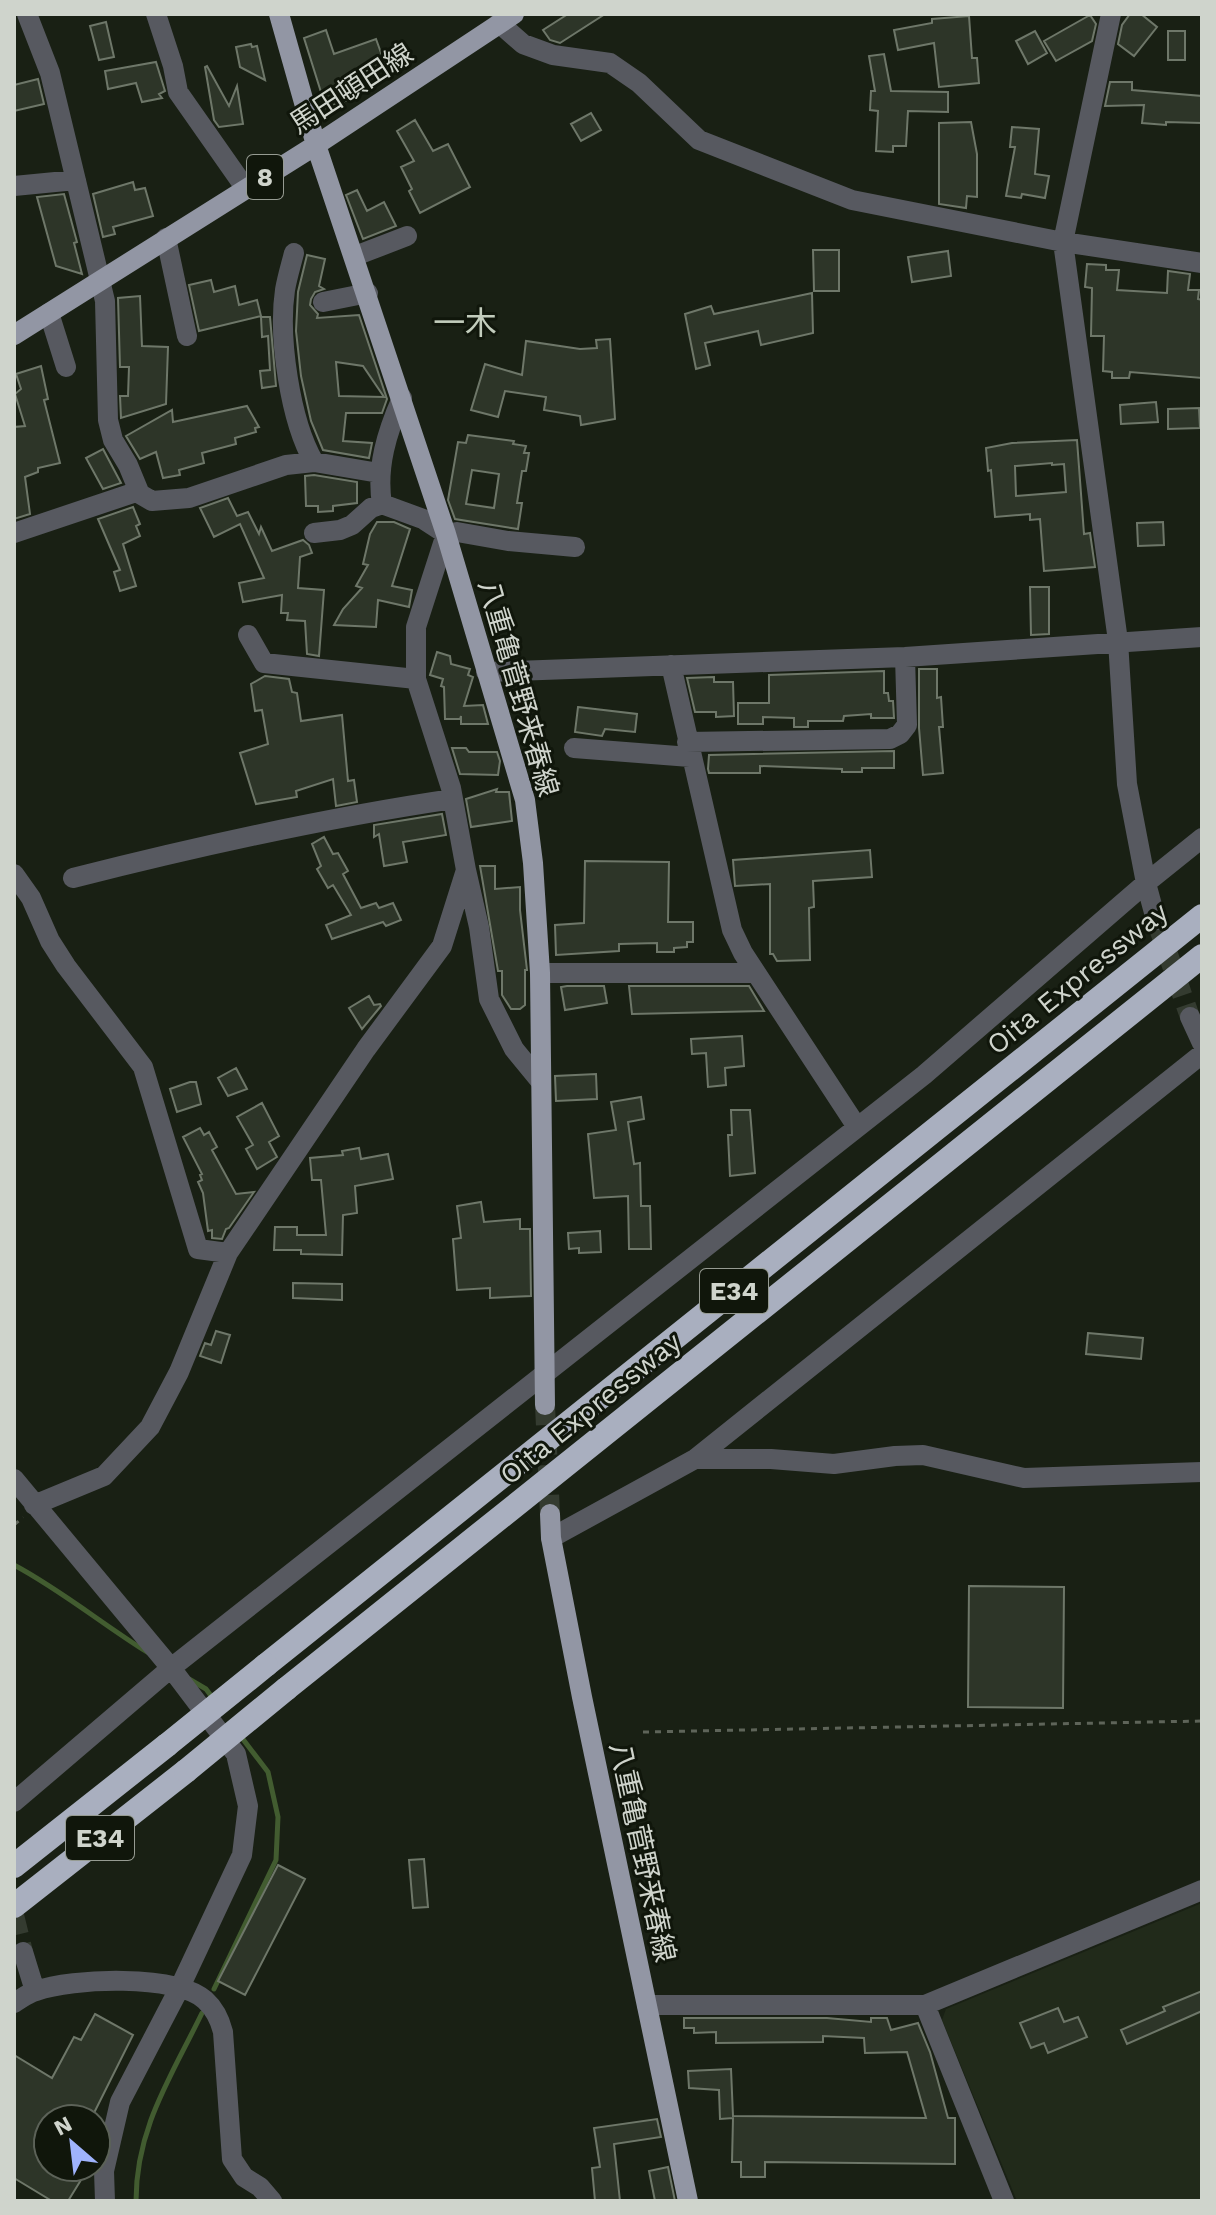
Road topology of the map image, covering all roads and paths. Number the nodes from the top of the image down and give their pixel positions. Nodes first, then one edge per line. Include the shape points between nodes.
1 (156, 14) edge
2 (279, 14) edge
3 (1111, 14) edge
4 (507, 19) edge
5 (24, 20) edge
6 (316, 145) junction
7 (76, 180) junction
8 (14, 186) edge
9 (246, 189) junction
10 (407, 236) dead end
11 (166, 238) junction
12 (1063, 242) junction
13 (294, 253) dead end
14 (355, 256) junction
15 (1202, 263) edge
16 (99, 280) junction
17 (368, 293) junction
18 (323, 302) dead end
19 (49, 313) junction
20 (14, 335) edge
21 (187, 336) dead end
22 (66, 367) dead end
23 (402, 398) junction
24 (314, 462) junction
25 (379, 473) junction
26 (139, 491) junction
27 (382, 504) junction
28 (14, 533) edge
29 (314, 533) dead end
30 (446, 534) junction
31 (575, 547) dead end
32 (248, 635) dead end
33 (1202, 637) edge
34 (1118, 641) junction
35 (905, 657) junction
36 (671, 665) junction
37 (486, 672) junction
38 (416, 679) junction
39 (574, 748) dead end
40 (688, 749) junction
41 (453, 799) junction
42 (1202, 838) edge
43 (466, 870) junction
44 (14, 874) edge
45 (73, 878) dead end
46 (1146, 883) junction
47 (1202, 916) edge
48 (1156, 920) tunnel mouth
49 (1202, 956) edge
50 (540, 973) junction
51 (756, 973) junction
52 (1190, 1017) tunnel mouth
53 (1202, 1043) edge
54 (1202, 1054) edge
55 (541, 1082) junction
56 (857, 1127) junction
57 (228, 1253) junction
58 (544, 1374) junction
59 (545, 1405) tunnel mouth
60 (695, 1459) junction
61 (1202, 1472) edge
62 (14, 1479) edge
63 (34, 1505) junction
64 (550, 1514) tunnel mouth
65 (551, 1538) junction
66 (171, 1668) junction
67 (1202, 1721) edge
68 (643, 1732) dead end
69 (14, 1802) edge
70 (14, 1866) edge
71 (1202, 1890) edge
72 (14, 1906) edge
73 (23, 1952) tunnel mouth
74 (180, 1987) junction
75 (35, 1991) junction
76 (14, 2003) edge
77 (647, 2005) junction
78 (925, 2005) junction
79 (105, 2201) edge
80 (272, 2201) edge
81 (688, 2201) edge
82 (1004, 2201) edge

1 - 9 street via 178,92
2 - 6 main road, 八重亀菅野来春線
3 - 12 street
4 - 6 main road, 馬田頓田線 / 8
4 - 12 street via 523,44 553,55 610,63 699,140 852,200
5 - 7 street via 50,73
6 - 9 main road, 馬田頓田線 / 8
6 - 14 main road, 八重亀菅野来春線
7 - 8 street
7 - 16 street
9 - 11 main road, 馬田頓田線 / 8
10 - 14 street
11 - 16 main road, 馬田頓田線 / 8
11 - 21 street
12 - 15 street
12 - 34 street
13 - 24 street via 285,291 284,335 298,427
14 - 17 main road, 八重亀菅野来春線
16 - 19 main road, 馬田頓田線 / 8
16 - 26 street via 105,301 108,420
17 - 18 street
17 - 23 main road, 八重亀菅野来春線
19 - 20 main road, 馬田頓田線 / 8
19 - 22 street
23 - 25 street
23 - 30 main road, 八重亀菅野来春線
24 - 25 street
24 - 26 street via 286,465 189,498 152,501
25 - 27 street
26 - 28 street
27 - 29 street via 352,525
27 - 30 street
30 - 31 street
30 - 37 main road, 八重亀菅野来春線
30 - 38 street via 416,627
32 - 38 street via 264,663
33 - 34 street
34 - 35 street
34 - 46 street via 1127,784
35 - 36 street
35 - 40 street via 907,725 890,739
36 - 37 street
36 - 40 street
37 - 50 main road, 八重亀菅野来春線 via 525,800
38 - 41 street
39 - 40 street
40 - 51 street via 732,930
41 - 43 street
41 - 45 street via 225,840
42 - 46 street
43 - 55 street via 489,999 514,1049
43 - 57 street via 442,946
44 - 57 street via 66,966 143,1067 198,1249
46 - 48 street
46 - 56 street
47 - 70 highway, Oita Expressway / E34, bridge
49 - 72 highway, Oita Expressway / E34, bridge
50 - 51 street
50 - 55 main road, 八重亀菅野来春線
51 - 56 street
52 - 53 street
54 - 60 street
55 - 58 main road, 八重亀菅野来春線
56 - 58 street
57 - 63 street via 150,1427 104,1476
58 - 59 main road, 八重亀菅野来春線
58 - 66 street
60 - 61 street via 834,1464 923,1455 1024,1478
60 - 65 street
62 - 63 street
63 - 66 street
64 - 65 main road, 八重亀菅野来春線
65 - 77 main road, 八重亀菅野来春線
66 - 69 street
66 - 74 street via 236,1754 248,1806 242,1855
67 - 68 path
71 - 78 street
73 - 75 street
74 - 75 street via 99,1979
74 - 79 street via 120,2102 104,2171
74 - 80 street via 205,1999 219,2017 232,2159
75 - 76 street
77 - 78 street
77 - 81 main road, 八重亀菅野来春線
78 - 82 street

